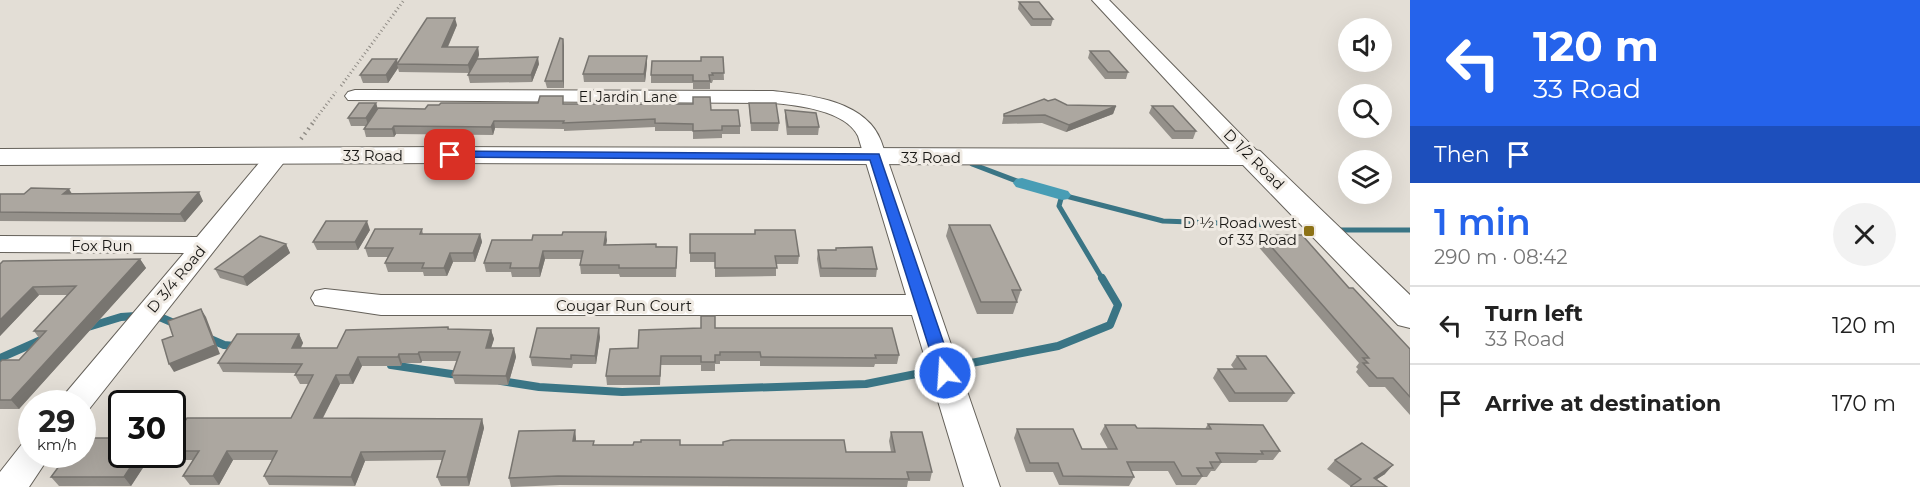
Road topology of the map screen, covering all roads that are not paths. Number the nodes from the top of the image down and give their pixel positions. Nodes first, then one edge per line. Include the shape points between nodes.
1 (1100, 0) edge
2 (355, 96) dead end
3 (277, 156) junction
4 (0, 157) edge
5 (875, 157) junction
6 (1251, 157) junction
7 (0, 244) edge
8 (204, 245) junction
9 (325, 298) dead end
10 (923, 304) junction
11 (1410, 316) edge
12 (86, 390) edge
13 (23, 468) edge
14 (9, 487) edge
15 (982, 487) edge

1 - 6 street, D 1/2 Road
2 - 5 street, El Jardin Lane via 788,98 832,109 855,122 865,129
3 - 4 main road, 33 Road
3 - 5 main road, 33 Road
3 - 8 street, D 3/4 Road
5 - 6 main road, 33 Road
5 - 10 street, El Jardin Lane
6 - 11 main road, D 1/2 Road
7 - 8 street, Fox Run
8 - 12 street, D 3/4 Road
9 - 10 street, Cougar Run Court via 381,305
10 - 15 street, El Jardin Lane
13 - 14 street

